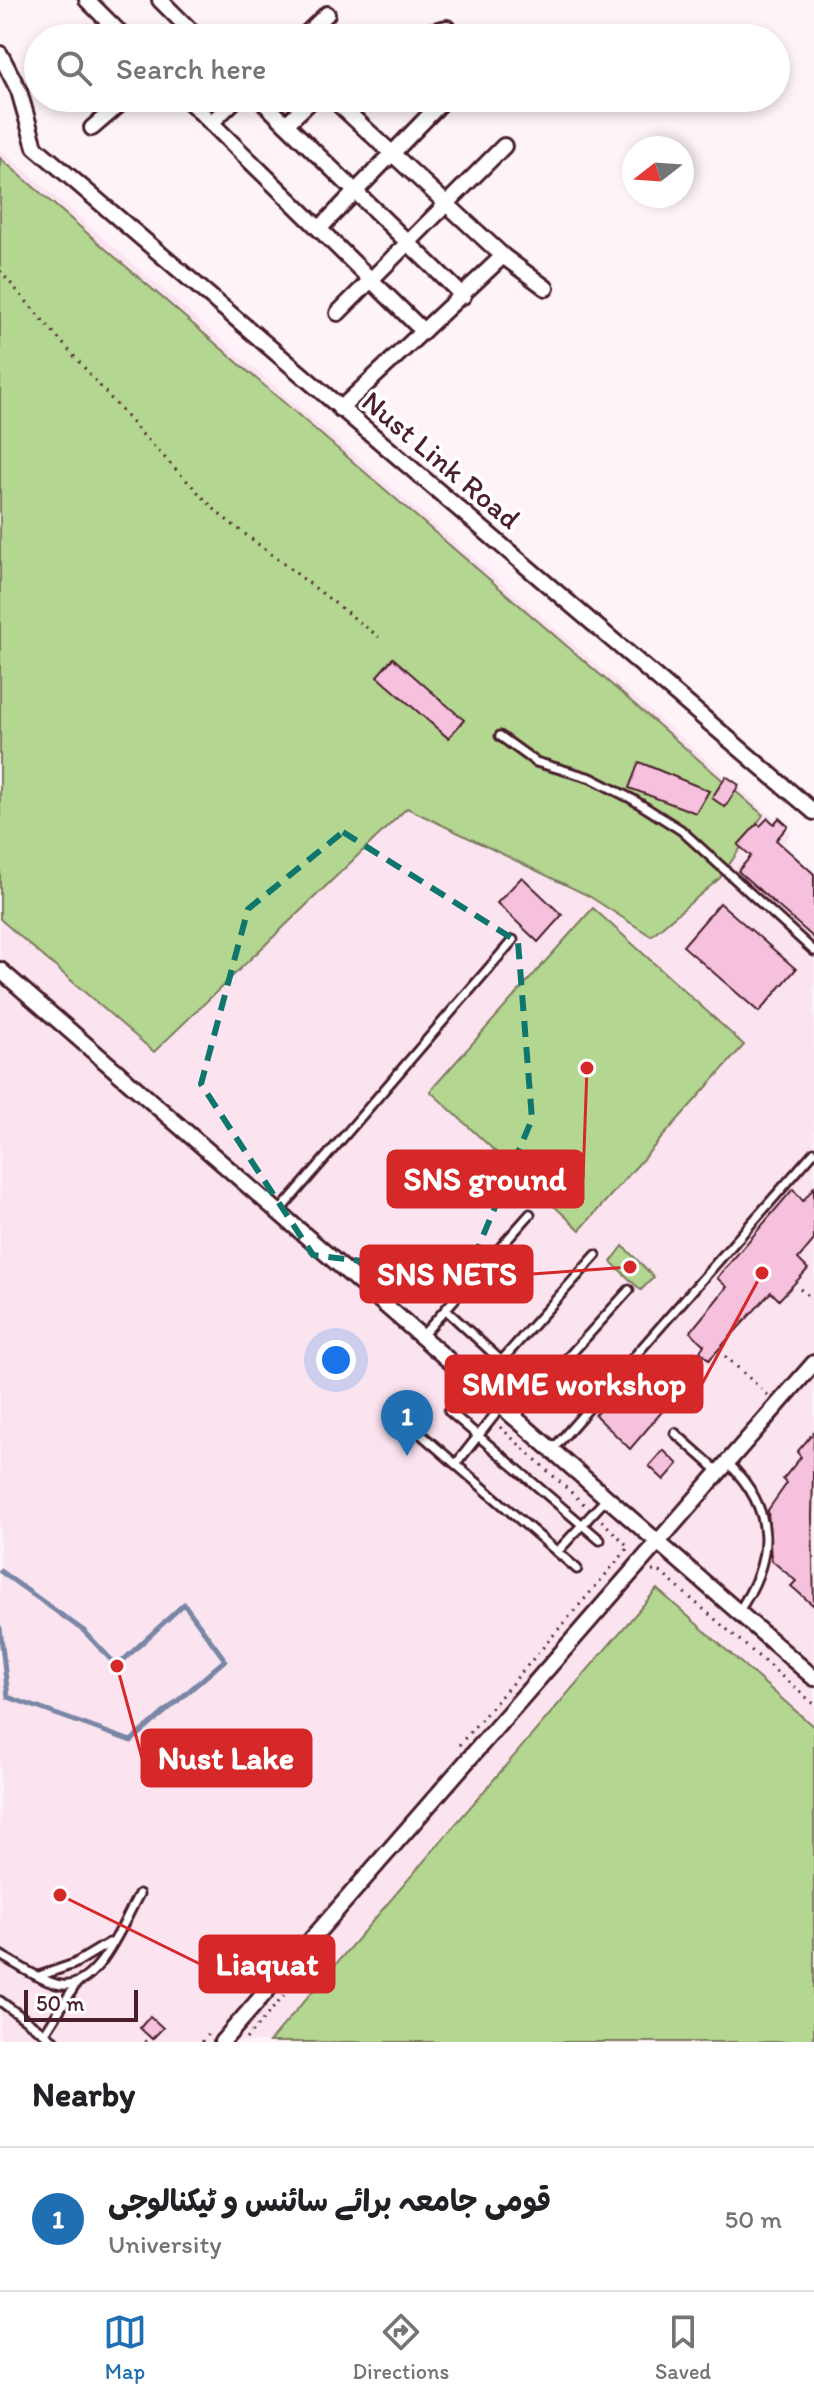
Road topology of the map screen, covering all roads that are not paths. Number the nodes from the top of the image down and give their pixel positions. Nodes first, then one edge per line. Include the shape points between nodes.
1 (87, 0) edge
2 (160, 0) edge
3 (327, 14) dead end
4 (111, 24) edge
5 (183, 24) edge
6 (317, 24) edge
7 (0, 54) edge
8 (24, 108) edge
9 (25, 112) edge
10 (111, 112) edge
11 (200, 112) edge
12 (222, 112) edge
13 (274, 112) edge
14 (299, 112) edge
15 (347, 112) edge
16 (432, 112) edge
17 (211, 123) junction
18 (286, 124) junction
19 (92, 128) dead end
20 (504, 146) dead end
21 (391, 154) junction
22 (356, 192) junction
23 (447, 205) junction
24 (319, 229) junction
25 (409, 243) junction
26 (503, 256) junction
27 (369, 278) junction
28 (546, 288) dead end
29 (463, 296) junction
30 (338, 313) dead end
31 (423, 331) junction
32 (340, 409) junction
33 (500, 736) dead end
34 (814, 812) edge
35 (513, 940) dead end
36 (814, 951) edge
37 (0, 970) edge
38 (814, 1152) edge
39 (278, 1213) junction
40 (530, 1214) dead end
41 (596, 1255) dead end
42 (629, 1290) dead end
43 (446, 1310) junction
44 (421, 1337) junction
45 (501, 1361) junction
46 (814, 1363) edge
47 (536, 1393) junction
48 (449, 1411) dead end
49 (496, 1413) junction
50 (517, 1419) junction
51 (675, 1433) dead end
52 (423, 1436) dead end
53 (478, 1436) junction
54 (553, 1449) junction
55 (456, 1464) junction
56 (724, 1468) junction
57 (607, 1498) junction
58 (582, 1525) junction
59 (600, 1540) dead end
60 (658, 1541) junction
61 (557, 1552) junction
62 (577, 1569) dead end
63 (738, 1612) junction
64 (814, 1678) edge
65 (139, 1894) dead end
66 (112, 1941) junction
67 (0, 1955) edge
68 (39, 1976) junction
69 (76, 1983) junction
70 (0, 2001) edge
71 (45, 2033) junction
72 (217, 2036) edge
73 (56, 2042) edge

1 - 4 street
2 - 5 street
3 - 6 street
7 - 8 street, Nust Link Road
9 - 32 street, Nust Link Road via 35,147
10 - 19 street
11 - 17 street
12 - 17 street
13 - 18 street
14 - 18 street
15 - 21 street
16 - 21 street
17 - 24 street
18 - 22 street
20 - 23 street
21 - 22 street
21 - 23 street
22 - 24 street
22 - 25 street
23 - 25 street
23 - 26 street
24 - 27 street
25 - 27 street
25 - 29 street
26 - 28 street
26 - 29 street
27 - 30 street
27 - 31 street
29 - 31 street
31 - 32 street
32 - 34 street, Nust Link Road
33 - 36 lane via 536,762 591,778 681,830
35 - 39 lane
37 - 39 street
38 - 54 lane
39 - 44 street
40 - 43 lane
41 - 45 lane
42 - 47 lane
43 - 44 lane
43 - 45 lane
44 - 49 street
45 - 47 lane
46 - 56 street
47 - 50 lane
48 - 53 lane
49 - 50 street
49 - 53 lane
50 - 54 street
51 - 56 lane
52 - 55 lane
53 - 55 lane
53 - 58 lane
54 - 57 street
55 - 61 lane
56 - 60 street
56 - 63 lane via 752,1489 763,1524 763,1569
57 - 58 lane
57 - 60 street
58 - 59 lane
58 - 61 lane
60 - 63 street
60 - 72 street
61 - 62 lane
63 - 64 street
65 - 66 lane
66 - 68 lane via 74,1964
66 - 69 lane via 97,1969
67 - 68 lane
68 - 69 lane via 54,1984
69 - 71 lane
70 - 71 lane
71 - 73 lane

